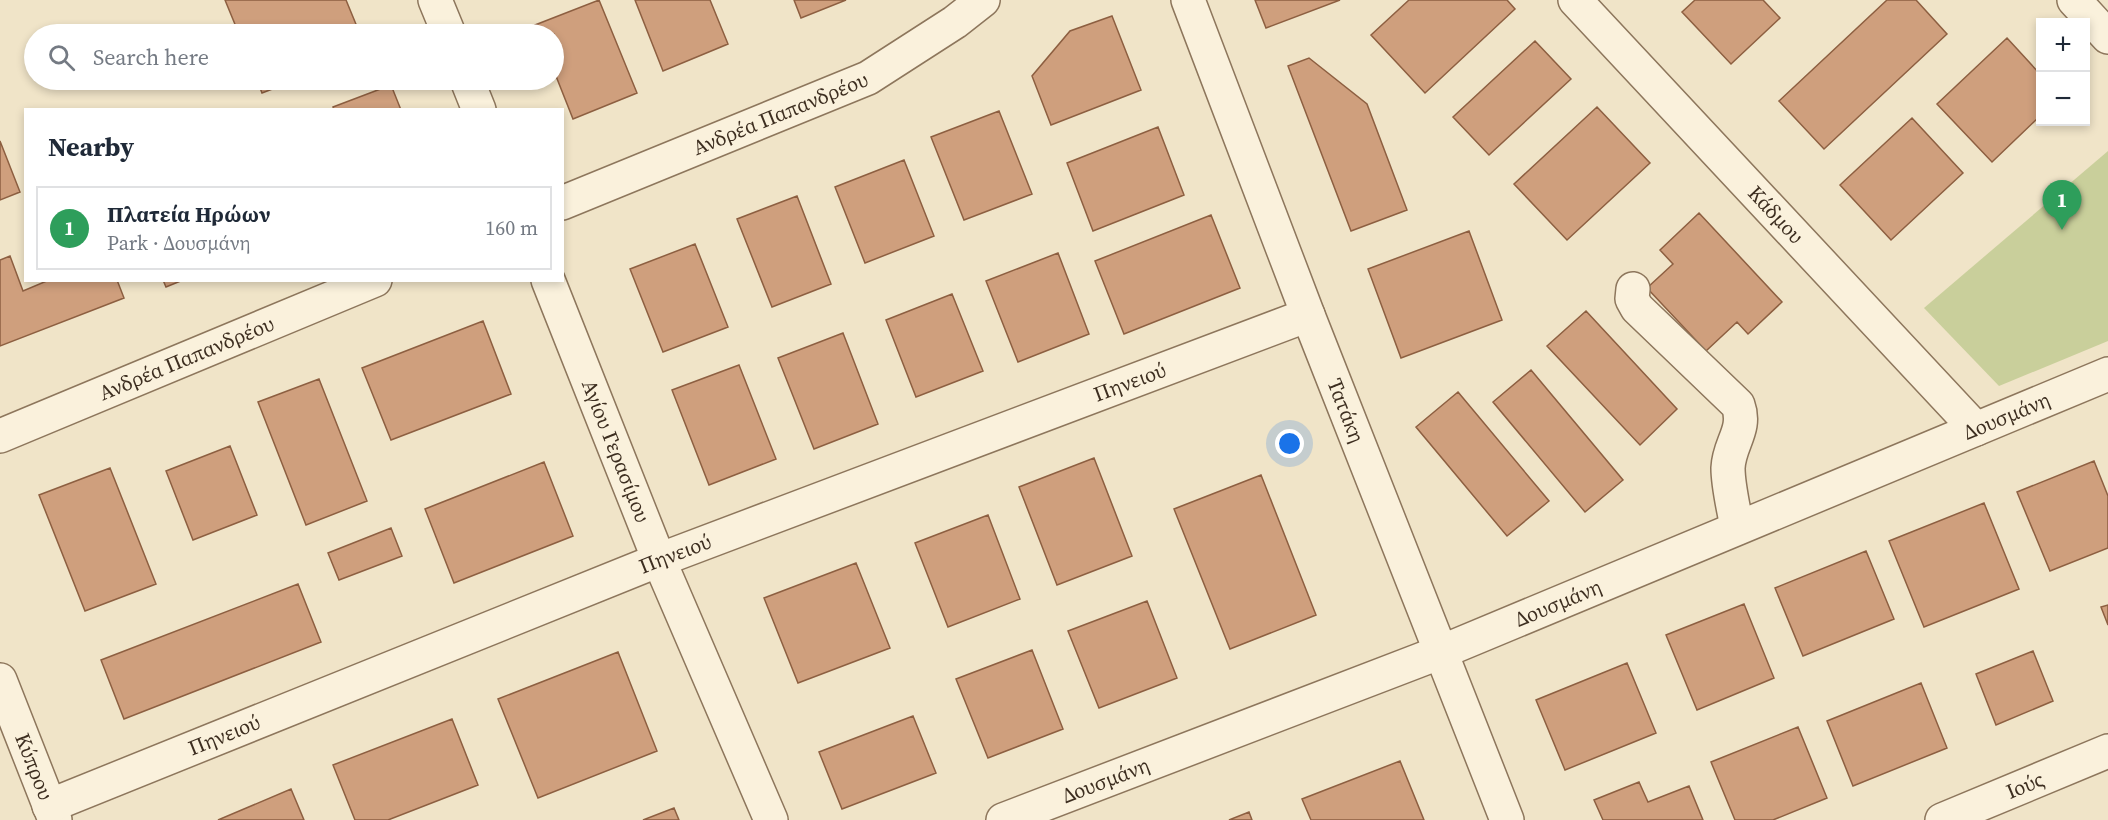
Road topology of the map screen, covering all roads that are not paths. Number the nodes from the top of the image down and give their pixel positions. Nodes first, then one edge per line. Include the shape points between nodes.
1 (435, 0) edge
2 (983, 0) edge
3 (1188, 0) edge
4 (1575, 0) edge
5 (2074, 0) edge
6 (445, 24) edge
7 (2108, 37) edge
8 (471, 90) edge
9 (478, 108) edge
10 (564, 202) edge
11 (370, 282) edge
12 (549, 282) edge
13 (1633, 289) dead end
14 (1308, 315) junction
15 (2108, 374) edge
16 (1976, 429) junction
17 (0, 436) edge
18 (1737, 528) junction
19 (658, 560) junction
20 (1441, 652) junction
21 (0, 680) edge
22 (2108, 751) edge
23 (52, 813) edge
24 (771, 820) edge
25 (1003, 820) edge
26 (1507, 820) edge
27 (1941, 820) edge

1 - 6 street
2 - 10 street, Ανδρέα Παπανδρέου via 956,22 868,78
3 - 14 street, Τατάκη
4 - 16 street, Κάδμου
5 - 7 street
8 - 9 street
11 - 17 street, Ανδρέα Παπανδρέου
12 - 19 street, Αγίου Γερασίμου
13 - 18 street via 1632,299 1637,308 1738,405 1742,416 1728,468
14 - 19 street, Πηνειού
14 - 20 street, Τατάκη
15 - 16 street, Δουσμάνη
16 - 18 street, Δουσμάνη
18 - 20 street, Δουσμάνη
19 - 23 street, Πηνειού
19 - 24 street, Αγίου Γερασίμου
20 - 25 street, Δουσμάνη
20 - 26 street, Τατάκη
21 - 23 street, Κύπρου
22 - 27 street, Ιούς

